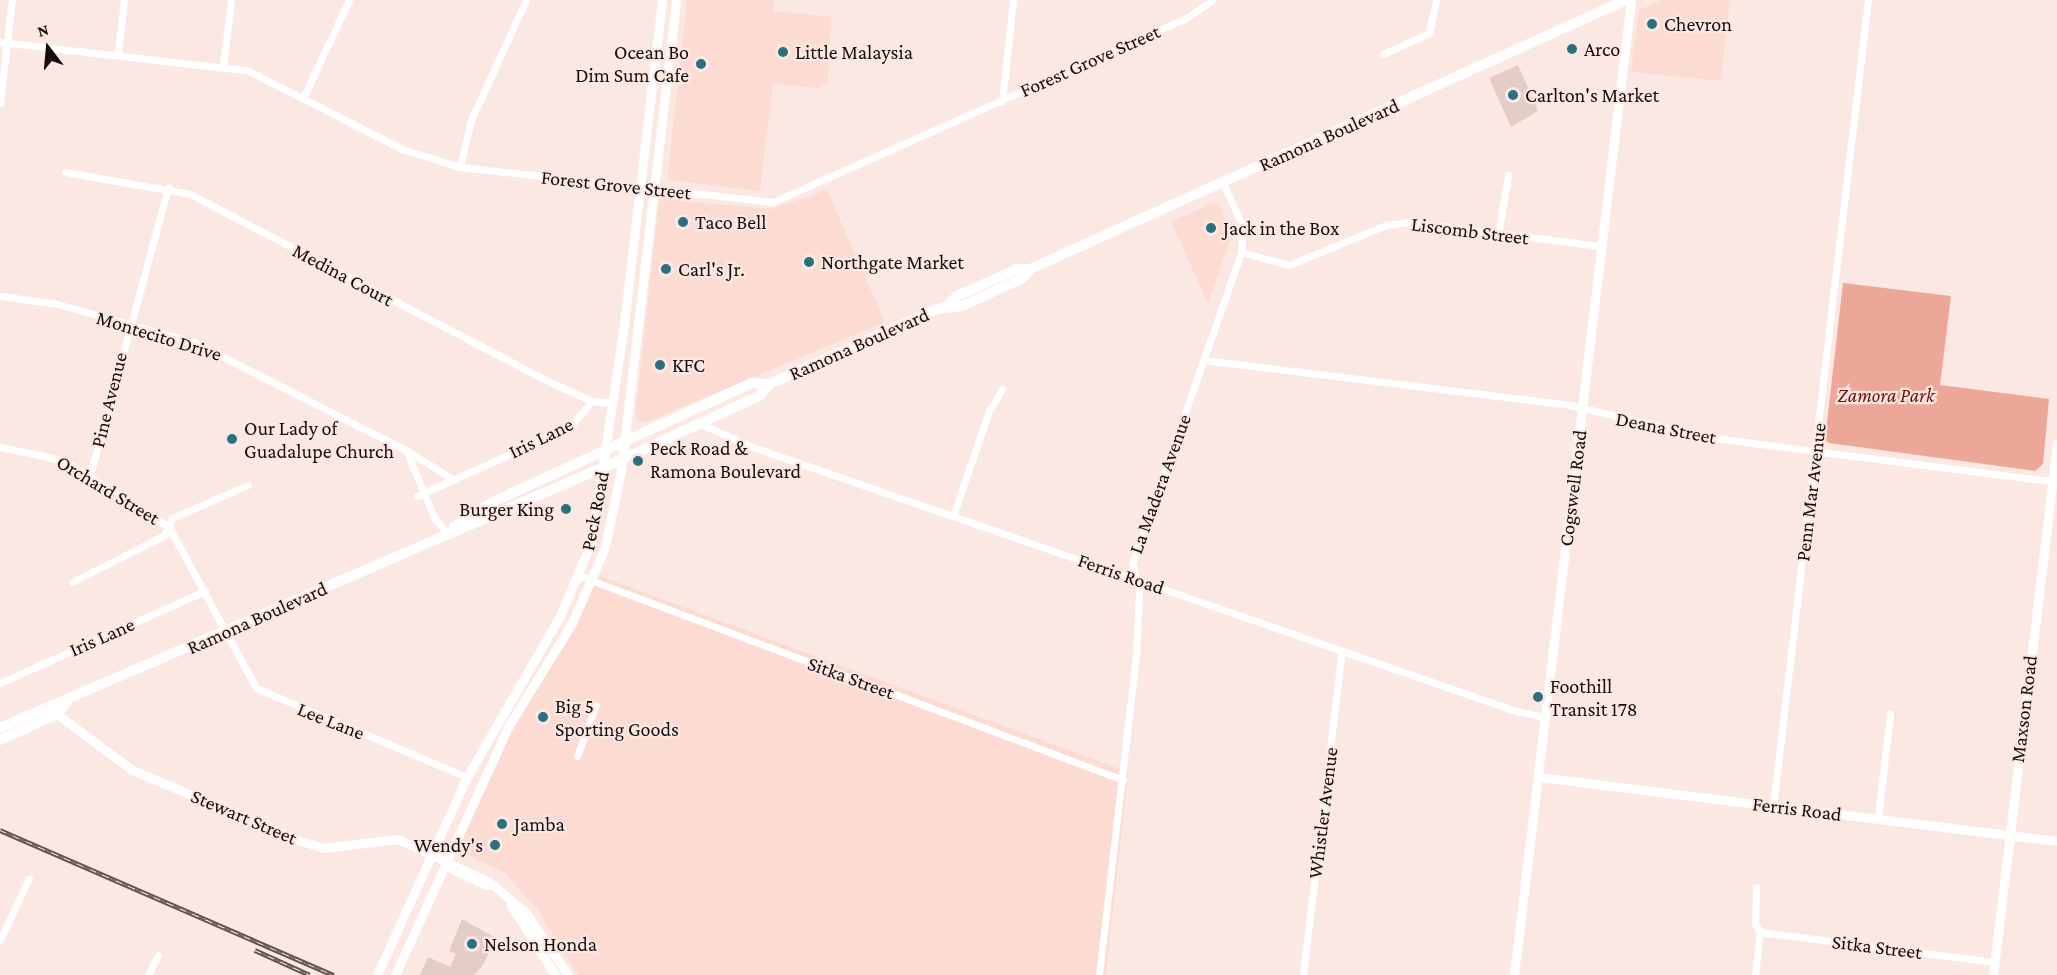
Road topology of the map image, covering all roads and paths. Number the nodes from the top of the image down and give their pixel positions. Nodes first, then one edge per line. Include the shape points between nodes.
1 (12, 0) edge
2 (124, 0) edge
3 (231, 0) edge
4 (349, 0) edge
5 (526, 0) edge
6 (662, 0) edge
7 (676, 0) edge
8 (1013, 0) edge
9 (1212, 0) edge
10 (1436, 0) edge
11 (1629, 0) edge
12 (1868, 0) edge
13 (3, 42) edge
14 (657, 44) junction
15 (671, 45) junction
16 (118, 52) junction
17 (1383, 54) dead end
18 (223, 66) junction
19 (304, 96) junction
20 (1002, 101) junction
21 (0, 103) edge
22 (460, 167) junction
23 (65, 172) dead end
24 (1508, 175) dead end
25 (1223, 183) junction
26 (168, 187) junction
27 (640, 188) junction
28 (653, 190) junction
29 (1498, 235) junction
30 (1601, 246) junction
31 (1241, 252) junction
32 (0, 296) edge
33 (624, 321) junction
34 (637, 323) junction
35 (128, 326) junction
36 (1204, 360) junction
37 (770, 384) junction
38 (1002, 390) dead end
39 (591, 401) junction
40 (613, 403) junction
41 (1583, 409) junction
42 (701, 424) junction
43 (623, 442) junction
44 (2057, 444) edge
45 (0, 447) edge
46 (406, 450) junction
47 (606, 450) junction
48 (1817, 452) junction
49 (623, 458) junction
50 (604, 466) junction
51 (90, 475) junction
52 (454, 480) junction
53 (2054, 482) edge
54 (248, 485) dead end
55 (420, 494) junction
56 (952, 516) junction
57 (169, 527) junction
58 (446, 532) junction
59 (580, 576) junction
60 (1134, 579) junction
61 (592, 581) junction
62 (72, 582) dead end
63 (205, 591) junction
64 (224, 633) junction
65 (1342, 650) junction
66 (0, 683) edge
67 (67, 702) junction
68 (596, 705) dead end
69 (57, 714) junction
70 (1890, 714) dead end
71 (1545, 717) junction
72 (0, 728) edge
73 (0, 740) edge
74 (577, 756) dead end
75 (466, 777) junction
76 (1538, 777) junction
77 (1122, 780) junction
78 (1773, 806) junction
79 (1878, 818) junction
80 (2010, 835) junction
81 (2057, 841) edge
82 (430, 855) junction
83 (447, 863) junction
84 (29, 878) dead end
85 (1756, 887) dead end
86 (1760, 932) junction
87 (0, 940) edge
88 (158, 955) dead end
89 (1994, 962) junction
90 (148, 975) edge
91 (377, 975) edge
92 (395, 975) edge
93 (555, 975) edge
94 (568, 975) edge
95 (1099, 975) edge
96 (1303, 975) edge
97 (1514, 975) edge
98 (1755, 975) edge
99 (1993, 975) edge

1 - 13 street
2 - 16 street
3 - 18 street
4 - 19 street
5 - 22 street via 471,120
6 - 14 street, Peck Road
7 - 15 street, Peck Road
8 - 20 street
9 - 20 street, Forest Grove Street via 1188,16
10 - 17 street via 1429,33
11 - 25 main road, Ramona Boulevard
11 - 30 street, Cogswell Road
12 - 48 street, Penn Mar Avenue
13 - 16 street, Forest Grove Street
13 - 21 street
14 - 15 street
14 - 27 street, Peck Road
15 - 28 street, Peck Road
16 - 18 street, Forest Grove Street
18 - 19 street, Forest Grove Street via 249,71
19 - 22 street, Forest Grove Street via 402,149
20 - 28 street, Forest Grove Street via 773,202
22 - 27 street, Forest Grove Street
23 - 26 street, Medina Court
24 - 29 street
25 - 31 street, La Madera Avenue via 1243,227
25 - 37 main road, Ramona Boulevard via 1030,269 1017,269 957,296 947,306
26 - 35 street, Pine Avenue
26 - 39 street, Medina Court via 190,194
27 - 28 street, Forest Grove Street
27 - 33 street, Peck Road
28 - 34 street, Peck Road
29 - 30 street, Liscomb Street
29 - 31 street, Liscomb Street via 1408,222 1386,225 1289,265 1263,262
30 - 41 street, Cogswell Road
31 - 36 street, La Madera Avenue
32 - 35 street, Montecito Drive via 57,304
33 - 34 street
33 - 40 street, Peck Road
34 - 43 street, Peck Road
35 - 46 street, Montecito Drive via 223,354
35 - 51 street, Pine Avenue
36 - 41 street, Deana Street
36 - 60 street, La Madera Avenue via 1132,564
37 - 42 main road, Ramona Boulevard via 759,396
37 - 43 main road, Ramona Boulevard via 752,383
38 - 56 street via 988,411
39 - 40 street, Medina Court
39 - 52 street, Iris Lane via 570,427
40 - 47 street, Peck Road
41 - 48 street, Deana Street via 1670,431
41 - 71 street, Cogswell Road
42 - 49 main road, Ramona Boulevard
42 - 56 street, Ferris Road via 715,433
43 - 47 main road, Ramona Boulevard
43 - 49 street, Peck Road
44 - 53 street, Maxson Road
45 - 51 street, Orchard Street via 45,453
46 - 52 street, Montecito Drive
46 - 55 street
47 - 50 street, Peck Road
47 - 58 main road, Ramona Boulevard via 479,509
48 - 53 street, Deana Street
48 - 78 street, Penn Mar Avenue
49 - 50 main road, Ramona Boulevard
49 - 61 street, Peck Road via 614,510
50 - 58 main road, Ramona Boulevard
50 - 59 street, Peck Road via 599,507
51 - 57 street, Orchard Street
52 - 55 street, Iris Lane
53 - 80 street, Maxson Road
54 - 57 street via 172,518
55 - 58 street
56 - 60 street, Ferris Road
57 - 62 street via 165,535
57 - 63 street, Orchard Street
58 - 64 main road, Ramona Boulevard
59 - 61 street, Sitka Street
59 - 75 street, Peck Road
60 - 65 street, Ferris Road
60 - 77 street, La Madera Avenue via 1139,590 1136,657
61 - 77 street, Sitka Street
61 - 83 street, Peck Road via 508,728
63 - 64 street, Orchard Street
63 - 66 street, Iris Lane
64 - 67 main road, Ramona Boulevard
64 - 75 street, Lee Lane via 256,688
65 - 71 street, Ferris Road
65 - 96 street, Whistler Avenue
67 - 69 main road, Ramona Boulevard
67 - 72 main road, Ramona Boulevard via 53,703
68 - 74 street
69 - 73 main road, Ramona Boulevard
69 - 82 street, Stewart Street via 132,770 301,841 324,848 398,839
70 - 79 street
71 - 76 street, Cogswell Road
75 - 82 street, Peck Road
76 - 78 street, Ferris Road
76 - 97 street, Cogswell Road
77 - 95 street, La Madera Avenue
78 - 79 street, Ferris Road
79 - 80 street, Ferris Road
80 - 81 street, Ferris Road
80 - 89 street, Maxson Road
82 - 83 street, Stewart Street
82 - 91 street, Peck Road
83 - 92 street, Peck Road
83 - 93 street, Stewart Street via 489,887 516,910
83 - 94 street, Stewart Street via 510,896
84 - 87 street
85 - 86 street via 1755,924
86 - 89 street, Sitka Street
86 - 98 street
88 - 90 street
89 - 99 street, Maxson Road

